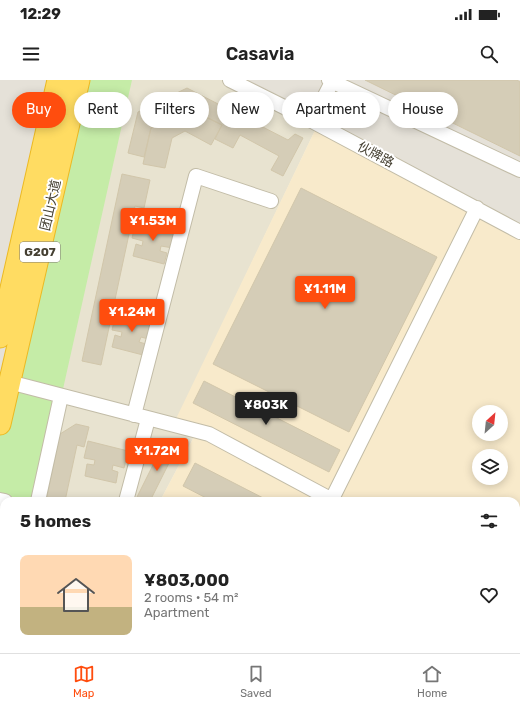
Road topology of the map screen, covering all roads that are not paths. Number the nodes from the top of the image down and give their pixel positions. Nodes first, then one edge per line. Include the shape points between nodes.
1 (58, 80) edge
2 (79, 80) edge
3 (230, 80) edge
4 (332, 81) edge
5 (326, 92) edge
6 (282, 106) edge
7 (325, 128) edge
8 (520, 170) edge
9 (270, 201) dead end
10 (477, 208) junction
11 (520, 232) edge
12 (3, 305) edge
13 (0, 337) edge
14 (9, 382) junction
15 (61, 396) junction
16 (134, 415) junction
17 (148, 419) junction
18 (0, 424) edge
19 (39, 497) edge
20 (127, 497) edge
21 (326, 497) edge
22 (333, 497) edge

1 - 12 highway, 团山大道 / G207
2 - 14 highway, 团山大道 / G207
3 - 6 street, 伙牌路
4 - 5 street
4 - 8 street
7 - 10 street, 伙牌路
9 - 16 street via 196,176
10 - 11 street, 伙牌路
10 - 22 street
12 - 13 highway, 团山大道 / G207
14 - 15 street
14 - 18 highway, 团山大道 / G207
15 - 16 street
15 - 19 street
16 - 17 street
17 - 20 street
17 - 21 street via 209,434

